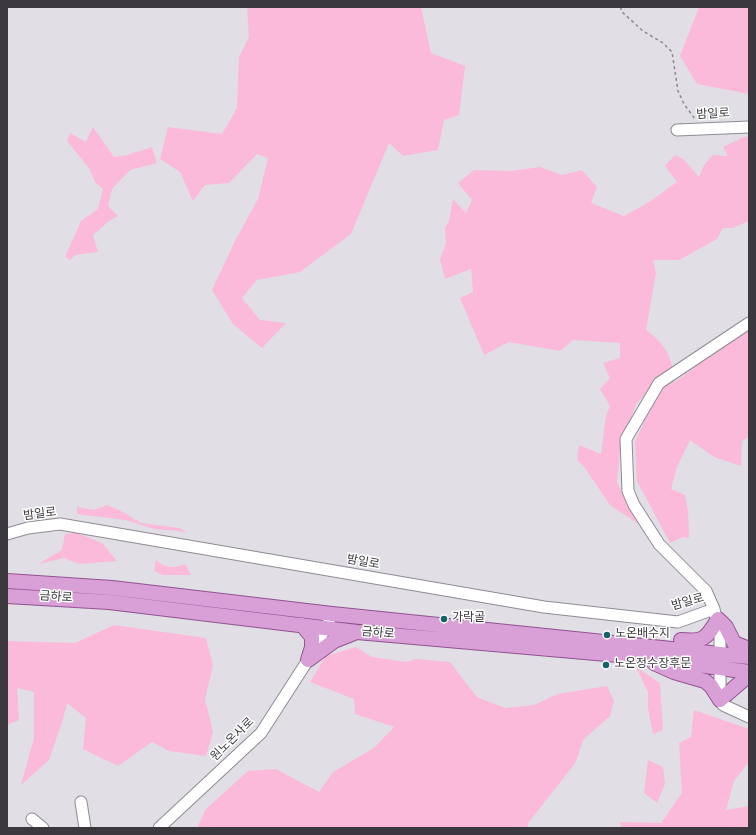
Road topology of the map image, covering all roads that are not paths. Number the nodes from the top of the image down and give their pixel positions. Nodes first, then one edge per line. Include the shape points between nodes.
1 (749, 127) edge
2 (678, 130) dead end
3 (749, 323) edge
4 (7, 534) edge
5 (7, 580) edge
6 (7, 596) edge
7 (332, 614) junction
8 (716, 614) junction
9 (302, 625) junction
10 (327, 628) junction
11 (357, 632) junction
12 (749, 649) edge
13 (640, 651) junction
14 (719, 653) junction
15 (749, 657) edge
16 (308, 660) junction
17 (719, 667) junction
18 (749, 672) edge
19 (749, 675) edge
20 (720, 700) junction
21 (749, 717) edge
22 (81, 802) dead end
23 (32, 819) dead end
24 (43, 828) edge
25 (85, 828) edge
26 (158, 828) edge

1 - 2 street, 밤일로
3 - 8 street, 밤일로 via 659,383 626,439 627,484 634,505 659,544 706,591
4 - 8 street, 밤일로 via 28,528 60,524 544,607 678,622
5 - 7 main road, 금하로 via 112,588
6 - 9 main road, 금하로 via 109,602
7 - 10 street, 원노온사로
7 - 13 main road, 금하로
8 - 12 main road via 734,643
8 - 13 main road via 709,634 699,641 666,639
8 - 14 street, 밤일로 via 720,634
9 - 10 main road, 금하로
9 - 16 main road via 312,637
10 - 11 main road, 금하로
10 - 16 street, 원노온사로
11 - 13 main road, 금하로
11 - 16 main road via 334,641
13 - 14 main road, 금하로
13 - 17 main road, 금하로
13 - 20 main road via 674,672 705,681
14 - 15 main road, 금하로
14 - 17 street, 밤일로
16 - 26 street, 원노온사로 via 261,733
17 - 18 main road, 금하로
17 - 20 street, 밤일로
19 - 20 main road
20 - 21 street
22 - 25 street
23 - 24 street

